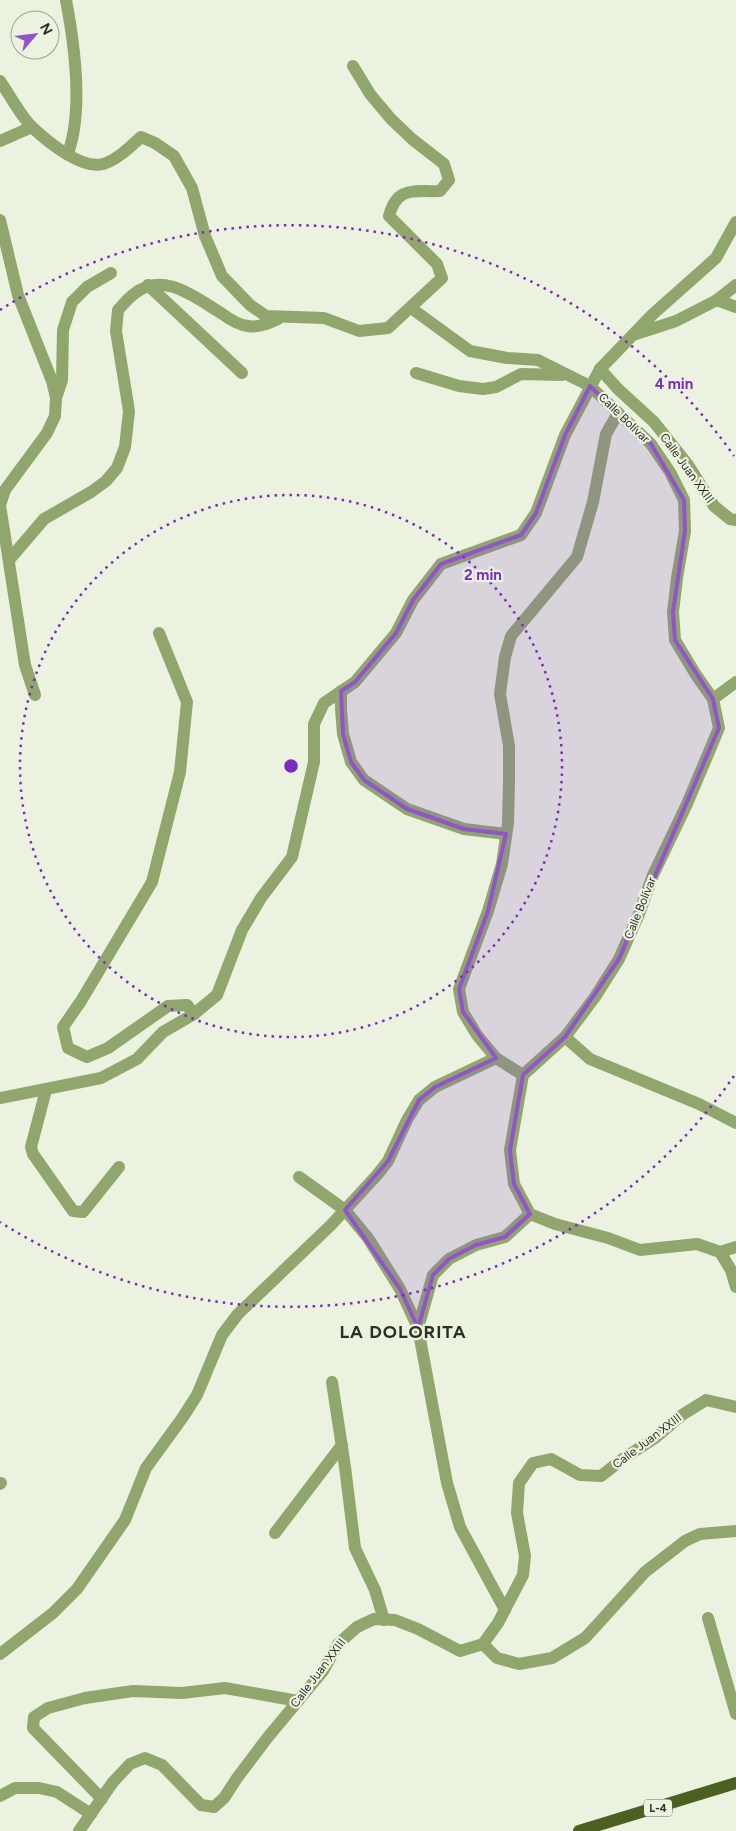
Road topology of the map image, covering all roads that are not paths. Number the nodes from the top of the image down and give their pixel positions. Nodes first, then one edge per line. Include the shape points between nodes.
1 (66, 0) edge
2 (353, 66) dead end
3 (0, 81) edge
4 (32, 127) junction
5 (0, 141) edge
6 (68, 155) junction
7 (0, 220) edge
8 (736, 222) edge
9 (111, 273) dead end
10 (148, 285) junction
11 (736, 285) edge
12 (717, 300) junction
13 (736, 307) edge
14 (410, 308) junction
15 (283, 317) junction
16 (633, 335) junction
17 (600, 369) junction
18 (242, 373) dead end
19 (416, 374) dead end
20 (567, 375) junction
21 (590, 386) junction
22 (56, 398) junction
23 (618, 413) junction
24 (736, 520) edge
25 (9, 560) junction
26 (159, 633) dead end
27 (736, 682) edge
28 (341, 691) junction
29 (35, 694) dead end
30 (713, 699) junction
31 (506, 834) junction
32 (194, 1014) junction
33 (565, 1037) junction
34 (496, 1058) junction
35 (523, 1076) junction
36 (46, 1090) junction
37 (0, 1098) edge
38 (736, 1123) edge
39 (119, 1167) dead end
40 (299, 1176) dead end
41 (345, 1210) junction
42 (530, 1214) junction
43 (736, 1247) edge
44 (720, 1252) junction
45 (736, 1287) edge
46 (418, 1328) junction
47 (332, 1382) dead end
48 (736, 1407) edge
49 (342, 1445) junction
50 (736, 1531) edge
51 (275, 1533) dead end
52 (505, 1610) junction
53 (708, 1618) dead end
54 (384, 1620) junction
55 (483, 1644) junction
56 (0, 1654) edge
57 (298, 1701) junction
58 (736, 1714) edge
59 (736, 1782) edge
60 (0, 1796) edge
61 (102, 1799) junction
62 (91, 1814) junction
63 (79, 1831) edge
64 (579, 1831) edge

1 - 6 street via 72,31 76,99
2 - 14 street via 391,119 444,164 449,180 440,190 401,194 392,202 389,216 437,264 442,278
3 - 4 street
4 - 5 street
4 - 6 street
6 - 15 street via 83,163 102,164 121,154 140,137 174,156 192,188 205,236 222,276 250,305 266,316
7 - 22 street via 18,295
8 - 16 street via 716,258
9 - 22 street via 87,287 72,302 63,330 62,380
10 - 15 street via 162,284 184,290 236,323 250,327
10 - 18 street
10 - 25 street via 135,292 118,310 116,331 129,411 125,447 117,468 91,492 44,520
11 - 12 street
12 - 13 street
12 - 16 street via 676,321
14 - 15 street via 388,328 360,331 324,318
14 - 20 street, Calle Bolívar via 470,350 507,358 538,360
16 - 17 street
17 - 21 street
17 - 24 street, Calle Juan XXIII via 654,422 714,506
19 - 20 street via 483,389 496,387 521,374
20 - 21 street, Calle Bolívar
21 - 23 street, Calle Bolívar
21 - 28 street via 566,435 536,514 521,535 441,564 414,600 396,633 355,682
22 - 25 street via 55,416 48,432 5,490 0,505
23 - 30 street, Calle Bolívar via 652,444 684,500 684,531 673,612 675,640
23 - 31 street via 606,434 593,502 577,557 511,636 505,657 500,694 509,746
25 - 29 street via 25,665
26 - 32 street via 187,702 177,781 152,882 63,1027 68,1048 88,1057 108,1048 168,1006 187,1005
27 - 30 street
28 - 31 street via 346,743 351,762 364,780 406,809 464,829
28 - 32 street via 324,703 314,724 314,762 292,857 242,930 217,995
30 - 33 street, Calle Bolívar via 719,728 653,875 639,914 619,959
31 - 34 street via 502,864 488,911 459,989 463,1012
32 - 36 street via 163,1032 137,1059 101,1078
33 - 35 street, Calle Bolívar
33 - 38 street via 590,1059 699,1104
34 - 35 street
34 - 41 street via 435,1088 419,1100 388,1161
35 - 42 street via 510,1150 514,1184
36 - 37 street
36 - 39 street via 31,1147 73,1211 83,1212
40 - 41 street
41 - 46 street via 368,1238 400,1289
41 - 56 street via 238,1314 222,1335 184,1417 146,1468 125,1520 78,1589
42 - 44 street via 640,1250 696,1244
42 - 46 street via 505,1237 476,1245 449,1259 433,1276
43 - 44 street
44 - 45 street via 731,1270
46 - 52 street via 447,1483 460,1527
47 - 49 street
48 - 52 street, Calle Juan XXIII via 706,1400 601,1476 580,1475 551,1459 533,1463 519,1483 516,1513 525,1556 523,1575
49 - 51 street
49 - 54 street via 355,1548 375,1590
50 - 55 street via 700,1534 685,1542 644,1572 585,1638 552,1658 519,1664 497,1658
52 - 55 street, Calle Juan XXIII
53 - 58 street
54 - 55 street, Calle Juan XXIII via 395,1620 418,1629 460,1651
54 - 57 street, Calle Juan XXIII via 374,1619 357,1627 338,1644 323,1672
57 - 61 street, Calle Juan XXIII via 214,1808 201,1805 162,1765 145,1758 130,1764
57 - 61 street via 225,1688 182,1693 133,1691 85,1698 48,1708 34,1717 33,1728
59 - 64 main road, L-4
60 - 62 street via 14,1788 39,1788 57,1792
61 - 62 street, Calle Juan XXIII
62 - 63 street, Calle Juan XXIII

